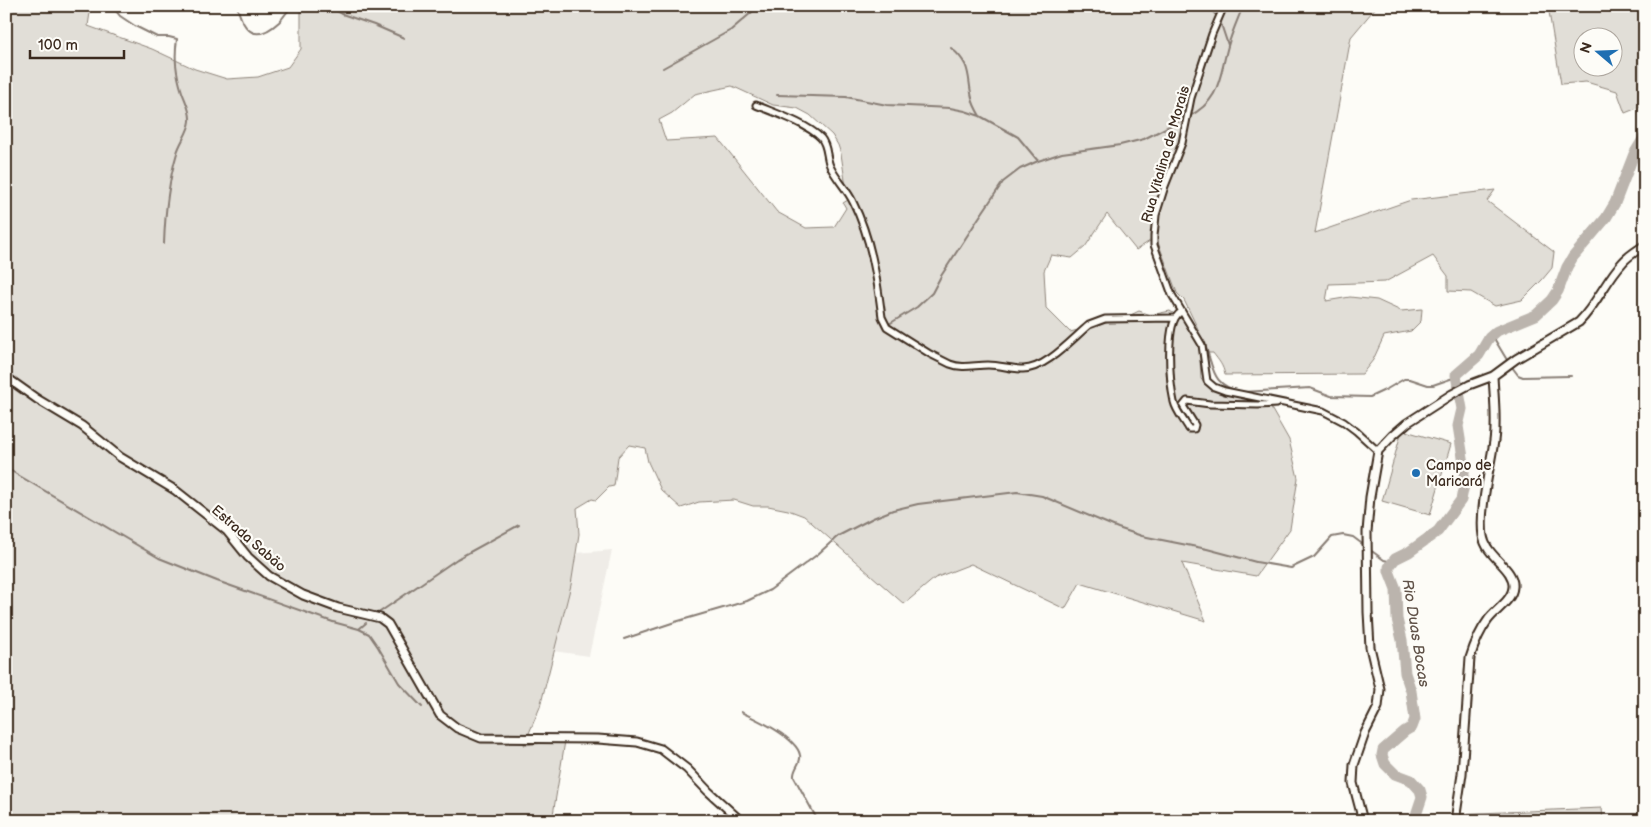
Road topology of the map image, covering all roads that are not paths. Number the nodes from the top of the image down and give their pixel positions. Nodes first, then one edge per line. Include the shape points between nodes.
1 (1224, 6) edge
2 (756, 105) dead end
3 (1645, 245) edge
4 (1181, 312) junction
5 (1174, 318) junction
6 (1493, 376) junction
7 (6, 377) edge
8 (1282, 403) junction
9 (1378, 451) junction
10 (741, 821) edge
11 (1363, 821) edge
12 (1455, 821) edge

1 - 4 street, Rua Vitalina de Morais via 1191,98 1182,143 1156,215 1154,245
2 - 5 street via 798,123 821,138 827,148 829,165 846,188 864,226 884,323 950,364 959,368 989,365 1031,368 1049,359 1095,322
3 - 6 street via 1624,260 1579,322
4 - 5 street
4 - 8 street, Rua Vitalina de Morais via 1202,345 1206,378 1210,385
5 - 8 street via 1170,335 1174,404 1190,430 1195,425 1183,406 1187,401 1210,404
6 - 9 street via 1452,394 1408,423
6 - 12 street via 1494,433 1484,499 1483,536 1488,550 1510,574 1514,585 1510,596 1483,626 1470,658 1462,774
7 - 10 street, Estrada Sabäo via 82,426 120,457 175,490 226,532 269,576 303,595 380,618 388,624 440,715 457,728 481,738 637,742 661,749 687,769
8 - 9 street, Rua Vitalina de Morais via 1330,415 1356,431
9 - 11 street via 1370,497 1368,612 1370,647 1380,689 1378,707 1354,764 1353,784

